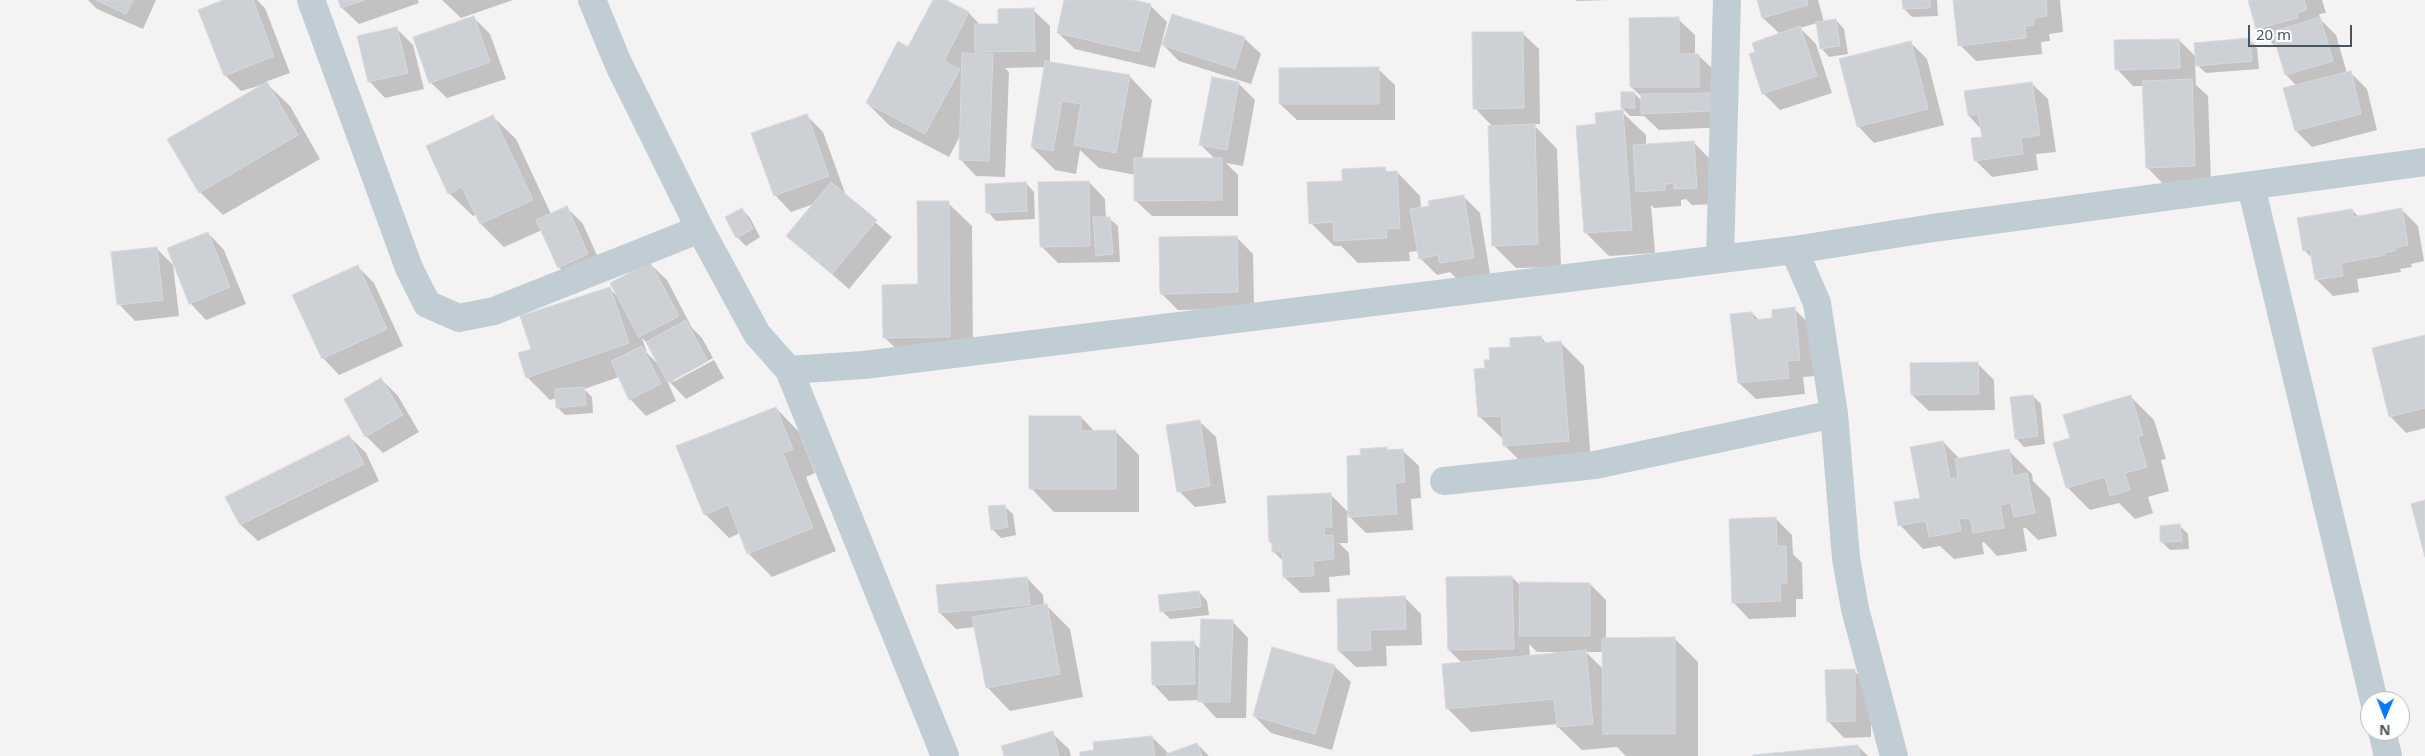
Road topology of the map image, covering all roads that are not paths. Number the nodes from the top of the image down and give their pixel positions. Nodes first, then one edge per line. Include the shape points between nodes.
1 (310, 0) edge
2 (592, 0) edge
3 (1728, 0) edge
4 (2425, 162) edge
5 (2251, 186) junction
6 (700, 229) junction
7 (1794, 250) junction
8 (1720, 259) junction
9 (789, 370) junction
10 (1834, 414) junction
11 (1444, 481) dead end
12 (2372, 691) edge
13 (2384, 741) edge
14 (945, 756) edge
15 (1894, 756) edge
16 (2388, 756) edge

1 - 6 street via 409,268 427,304 459,318 494,311
2 - 6 street via 618,63
3 - 8 street
4 - 5 street
5 - 7 street via 1933,228
5 - 12 street
6 - 9 street via 757,334
7 - 8 street
7 - 10 street via 1817,302
8 - 9 street via 864,365
9 - 14 street
10 - 11 street via 1595,465
10 - 15 street via 1846,558 1855,609
13 - 16 street

